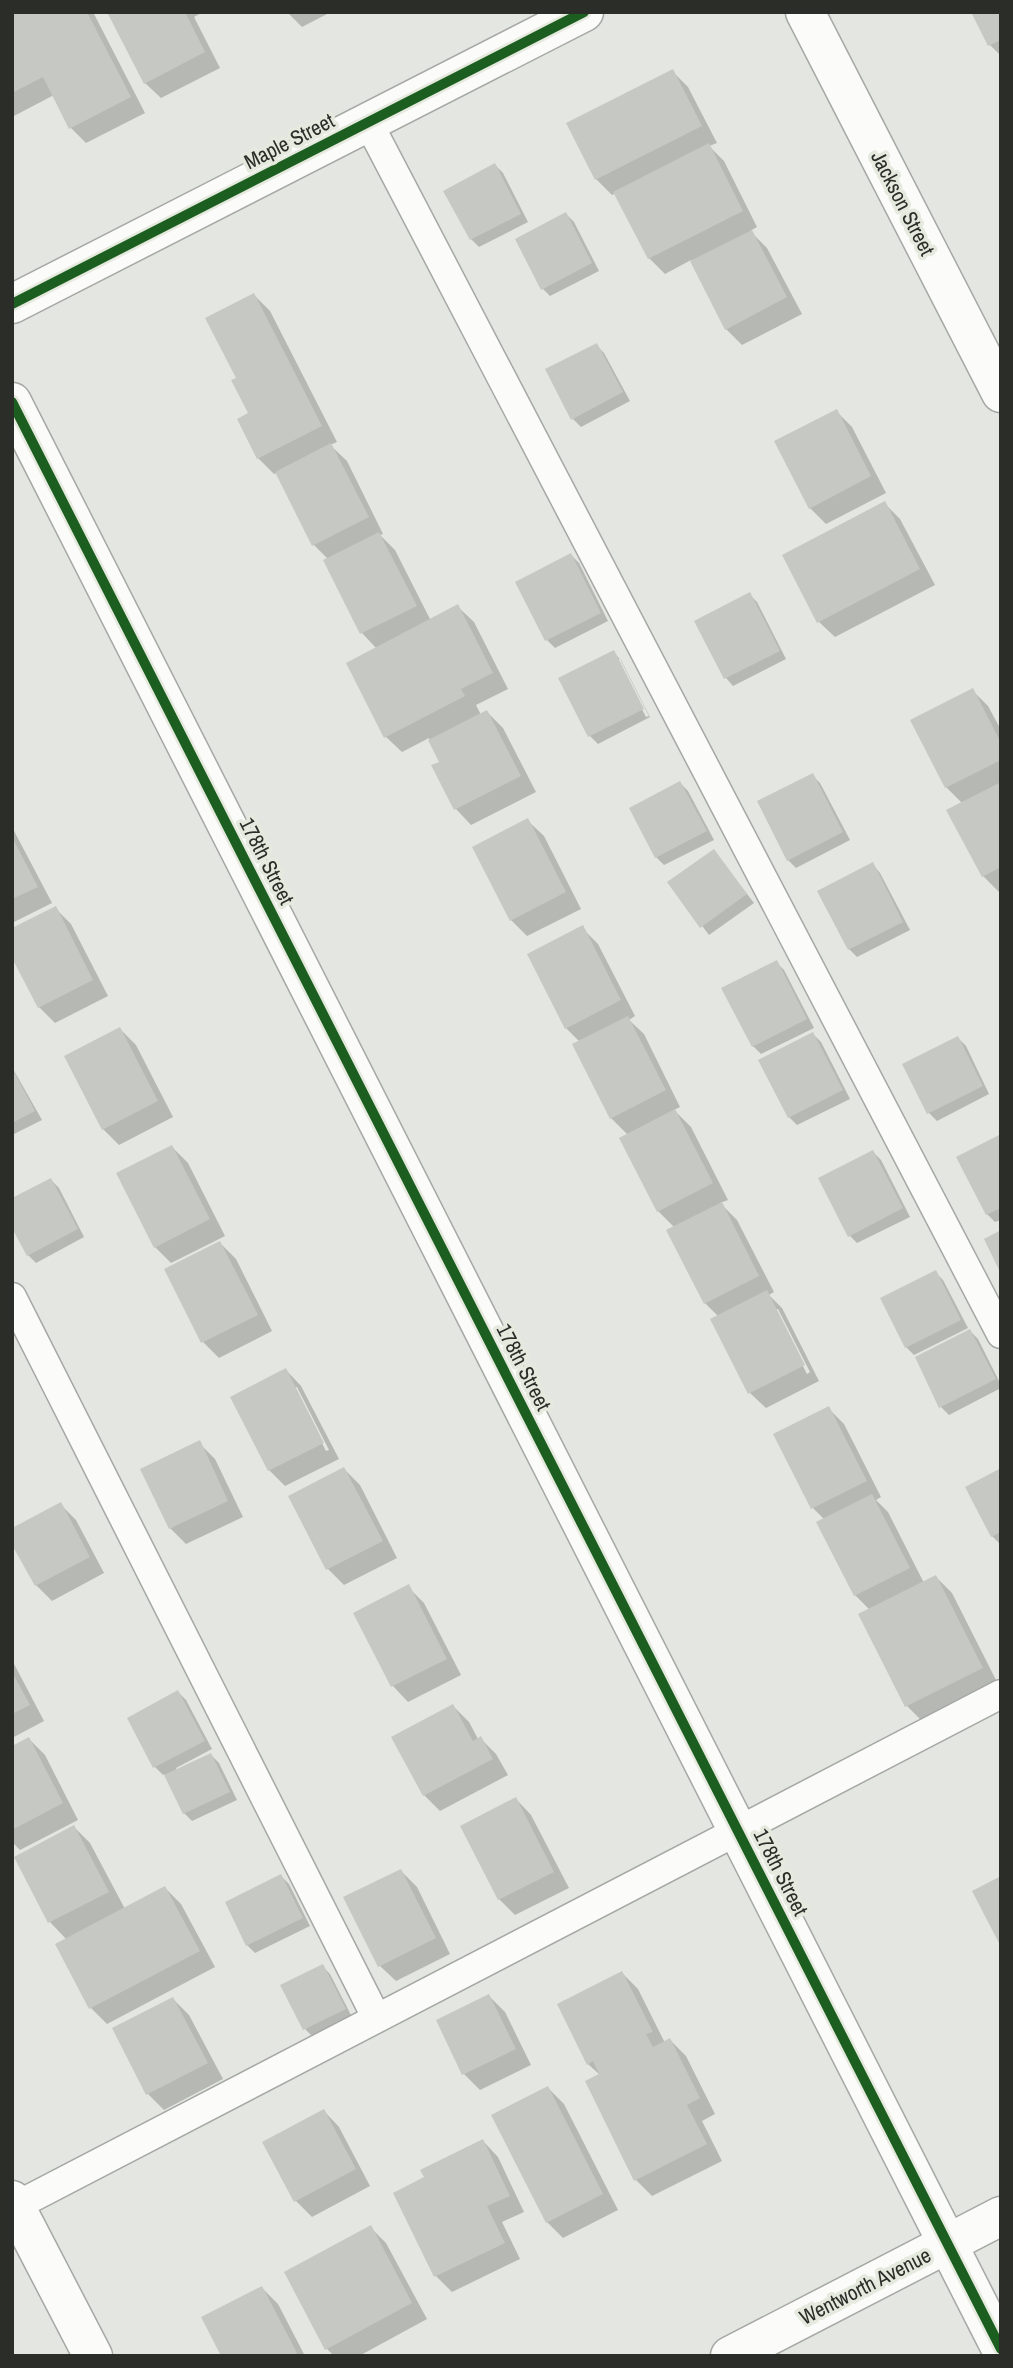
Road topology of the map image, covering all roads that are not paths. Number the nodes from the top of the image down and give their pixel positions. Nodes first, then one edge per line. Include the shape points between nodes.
1 (584, 12) edge
2 (805, 12) edge
3 (369, 122) junction
4 (12, 304) edge
5 (1001, 393) edge
6 (12, 402) edge
7 (12, 1297) edge
8 (1001, 1334) edge
9 (1001, 1694) edge
10 (738, 1830) junction
11 (376, 2017) junction
12 (13, 2205) edge
13 (1001, 2216) edge
14 (947, 2244) junction
15 (1001, 2349) edge
16 (93, 2356) edge
17 (730, 2356) edge

1 - 3 street, Maple Street
2 - 5 street, Jackson Street
3 - 4 street, Maple Street
3 - 8 lane
6 - 10 street, 178th Street
7 - 11 lane
9 - 10 lane
10 - 11 lane
10 - 14 street, 178th Street
11 - 12 lane
12 - 16 street
13 - 14 street, Wentworth Avenue
14 - 15 street, 178th Street
14 - 17 street, Wentworth Avenue

